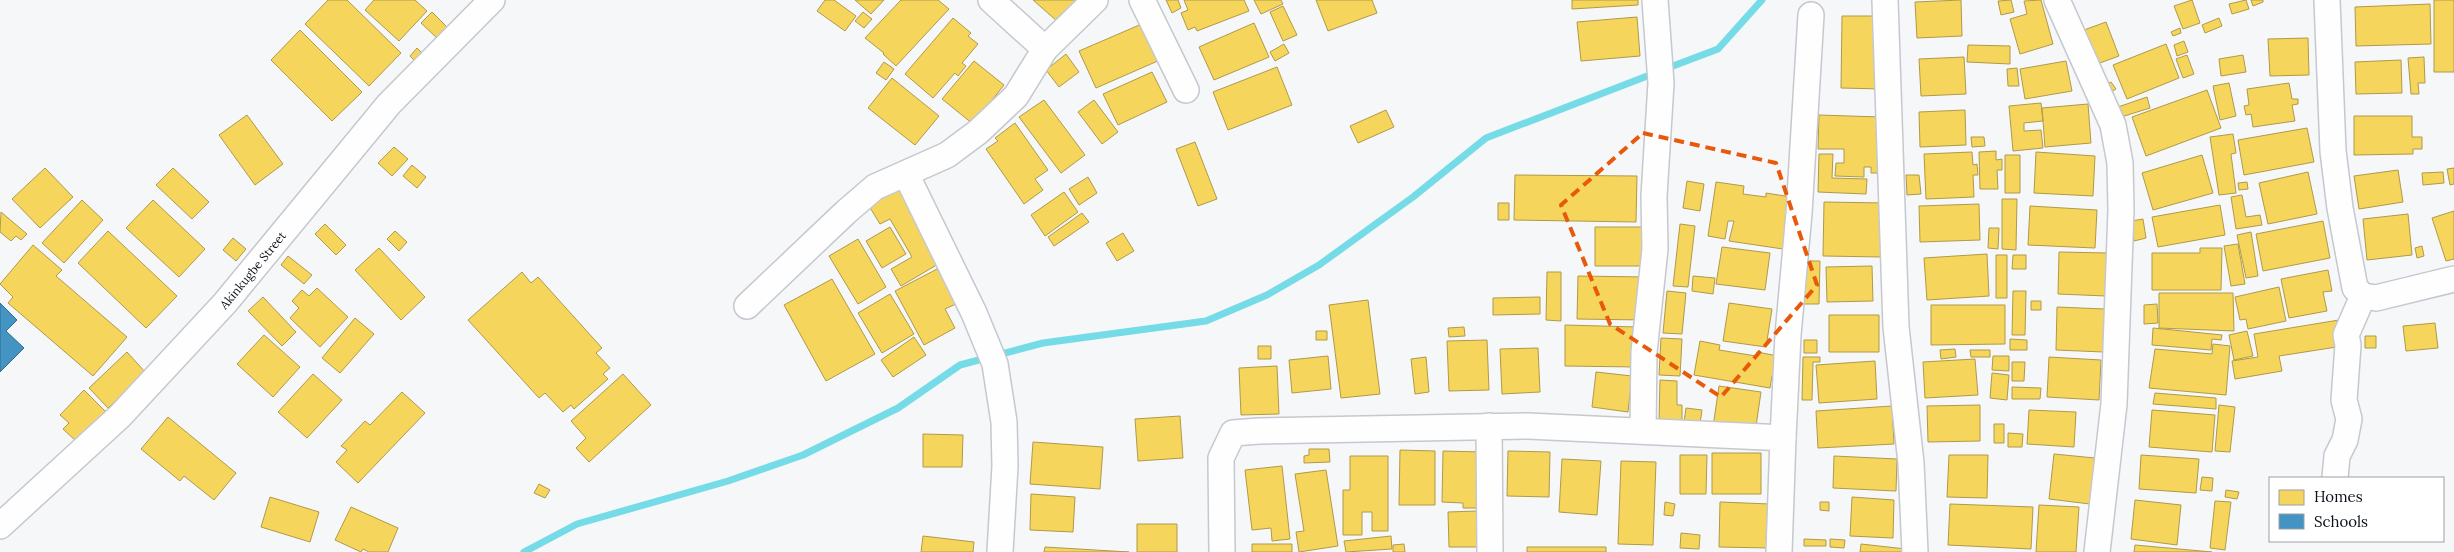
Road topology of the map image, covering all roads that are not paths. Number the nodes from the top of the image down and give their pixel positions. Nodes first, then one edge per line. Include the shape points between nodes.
1 (492, 0) edge
2 (990, 0) edge
3 (1095, 0) edge
4 (1142, 0) edge
5 (1655, 0) edge
6 (1885, 0) edge
7 (2057, 0) edge
8 (2327, 0) edge
9 (1811, 15) dead end
10 (1045, 49) junction
11 (1186, 90) dead end
12 (906, 174) junction
13 (2454, 280) edge
14 (2363, 296) junction
15 (747, 306) dead end
16 (1489, 426) junction
17 (1643, 430) junction
18 (1783, 438) junction
19 (2335, 477) edge
20 (0, 526) edge
21 (1000, 552) edge
22 (1222, 552) edge
23 (1490, 552) edge
24 (1780, 552) edge
25 (1915, 552) edge
26 (2097, 552) edge

1 - 20 street, Akinkugbe Street via 388,104 225,303 127,409
2 - 10 street
3 - 10 street
4 - 11 street
5 - 17 street via 1661,83 1654,196 1655,249 1644,352
6 - 25 street via 1896,327 1911,463
7 - 26 street via 2113,126 2120,163 2114,404
8 - 14 street via 2332,151 2355,288
9 - 18 street
10 - 12 street via 1016,96 978,132 948,155
12 - 15 street via 874,188
12 - 21 street via 974,313 995,364 1004,422
13 - 14 street via 2376,298
14 - 19 street via 2346,335 2344,400 2350,419 2337,456
16 - 17 street
16 - 22 street via 1233,434 1221,458
16 - 23 street
17 - 18 street
18 - 24 street

